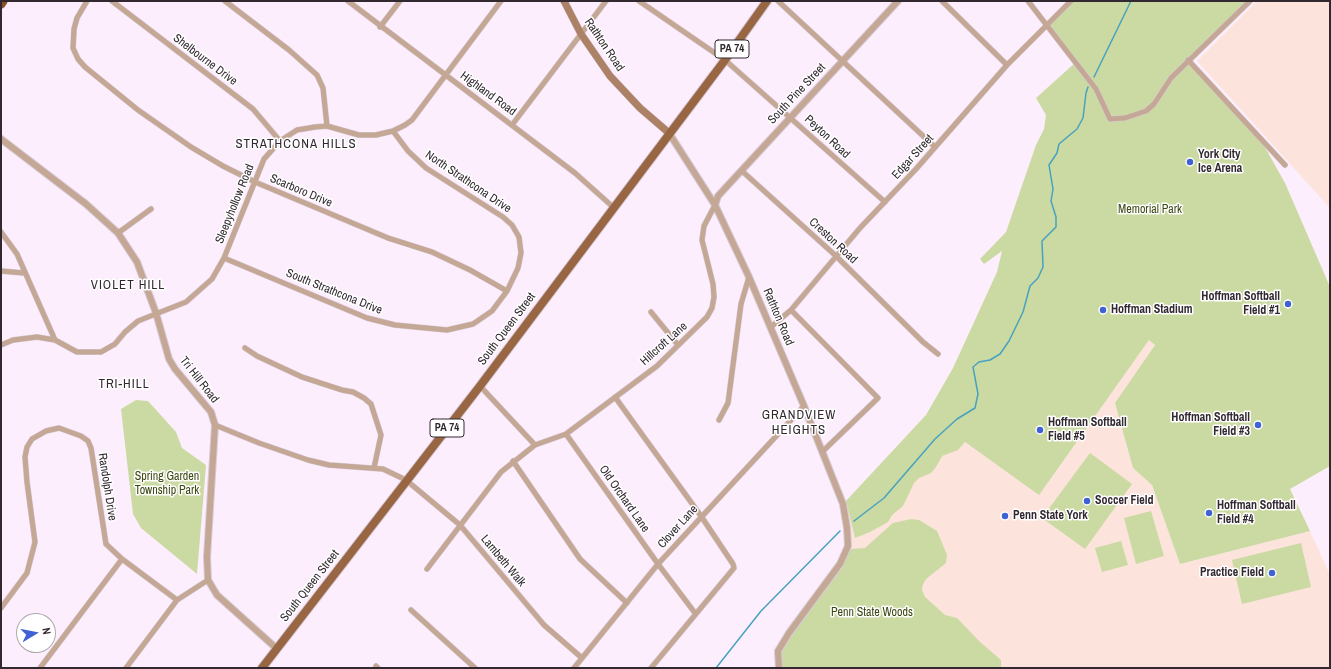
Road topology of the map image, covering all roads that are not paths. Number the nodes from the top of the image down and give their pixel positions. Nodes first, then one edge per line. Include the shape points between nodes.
1 (3, 1) edge
2 (87, 1) edge
3 (112, 1) edge
4 (225, 1) edge
5 (348, 1) edge
6 (400, 1) edge
7 (501, 1) edge
8 (564, 1) edge
9 (606, 1) edge
10 (639, 1) edge
11 (767, 1) edge
12 (778, 1) edge
13 (898, 1) edge
14 (942, 1) edge
15 (1028, 1) edge
16 (1070, 1) edge
17 (1250, 1) edge
18 (1, 4) edge
19 (1046, 25) junction
20 (380, 27) junction
21 (581, 34) junction
22 (725, 60) junction
23 (1188, 60) junction
24 (842, 61) junction
25 (1007, 65) junction
26 (445, 76) junction
27 (790, 116) junction
28 (512, 125) junction
29 (327, 126) junction
30 (393, 131) junction
31 (669, 133) junction
32 (1, 139) edge
33 (280, 141) junction
34 (935, 147) junction
35 (1285, 165) dead end
36 (742, 171) junction
37 (255, 182) junction
38 (885, 202) junction
39 (715, 205) junction
40 (613, 207) junction
41 (151, 209) dead end
42 (1, 232) edge
43 (118, 233) junction
44 (836, 256) junction
45 (224, 258) junction
46 (1, 271) edge
47 (24, 273) junction
48 (749, 277) junction
49 (507, 291) junction
50 (791, 310) junction
51 (651, 312) dead end
52 (156, 313) junction
53 (464, 327) joint
54 (771, 327) junction
55 (55, 340) junction
56 (1, 345) edge
57 (678, 345) junction
58 (245, 348) dead end
59 (938, 354) dead end
60 (480, 386) junction
61 (615, 397) junction
62 (804, 406) junction
63 (719, 420) dead end
64 (216, 425) junction
65 (566, 434) junction
66 (535, 445) junction
67 (822, 452) junction
68 (513, 461) junction
69 (374, 468) junction
70 (406, 480) junction
71 (701, 516) junction
72 (460, 525) junction
73 (122, 559) junction
74 (658, 564) junction
75 (427, 569) dead end
76 (208, 580) junction
77 (177, 600) junction
78 (627, 603) junction
79 (1, 608) edge
80 (410, 610) dead end
81 (695, 613) junction
82 (276, 648) junction
83 (582, 658) junction
84 (40, 668) edge
85 (126, 668) edge
86 (262, 668) edge
87 (475, 668) edge
88 (574, 668) edge
89 (651, 668) edge
90 (779, 668) edge

1 - 18 highway
2 - 37 street, Scarboro Drive via 77,18 73,48 85,67 138,110 191,147
3 - 33 street, Shelbourne Drive via 253,109
4 - 29 street via 317,75 323,88
5 - 20 street, Highland Road
6 - 20 street
7 - 26 street, Sleepyhollow Road
8 - 21 main road, Rathton Road
9 - 21 street
10 - 22 street, Peyton Road
11 - 22 main road, South Queen Street / PA 74
12 - 24 street
13 - 24 street, South Pine Street
14 - 25 street
15 - 19 street
16 - 19 street, Edgar Street
17 - 23 street
19 - 23 street via 1096,89 1110,119 1126,118 1146,111
19 - 25 street, Edgar Street
20 - 26 street, Highland Road
21 - 28 street
21 - 31 main road, Rathton Road via 597,59 625,93
22 - 27 street, Peyton Road
22 - 31 main road, South Queen Street / PA 74
23 - 35 street
24 - 27 street, South Pine Street
24 - 34 street
25 - 34 street, Edgar Street
26 - 28 street, Highland Road
26 - 30 street, Sleepyhollow Road via 412,120
27 - 36 street, South Pine Street
27 - 38 street, Peyton Road via 821,147
28 - 40 street, Highland Road via 575,173
29 - 30 street, Sleepyhollow Road via 359,135
29 - 33 street, Sleepyhollow Road via 297,130
30 - 49 street, North Strathcona Drive via 408,151 426,168 512,224 519,237 521,253 516,273
31 - 39 street, Rathton Road
31 - 40 main road, South Queen Street / PA 74
32 - 43 street, Tri Hill Road via 86,204
33 - 37 street, Sleepyhollow Road via 264,159
34 - 38 street, Edgar Street
36 - 39 street, South Pine Street via 718,196
36 - 44 street, Creston Road
37 - 45 street, Sleepyhollow Road
37 - 49 street, Scarboro Drive via 388,238 432,252
38 - 44 street, Edgar Street
39 - 48 street, Rathton Road
39 - 57 street, Hillcroft Lane via 704,226 702,240 713,284 712,308 707,317
40 - 60 main road, South Queen Street / PA 74
41 - 43 street
42 - 47 street via 17,254
43 - 52 street, Tri Hill Road via 137,262
44 - 50 street, Edgar Street
44 - 59 street, Creston Road
45 - 52 street, Sleepyhollow Road via 212,278 186,302
45 - 53 street, South Strathcona Drive via 367,318 395,325 434,329
46 - 47 street
47 - 55 street
48 - 54 street, Rathton Road
48 - 63 street via 741,304 728,403
49 - 53 street, North Strathcona Drive via 492,310 473,324
50 - 54 street, Edgar Street
50 - 67 street via 878,398
51 - 57 street
52 - 55 street, Sleepyhollow Road via 138,321 124,332 115,344 101,352 77,352
52 - 64 street, Tri Hill Road via 169,359 211,412
54 - 62 street, Rathton Road
55 - 56 street, Sleepyhollow Road via 25,338
57 - 61 street, Hillcroft Lane via 657,366
58 - 69 street via 302,377 353,392 371,404 381,435
60 - 66 street
60 - 70 main road, South Queen Street / PA 74
61 - 65 street, Hillcroft Lane
61 - 71 street
62 - 67 street, Rathton Road
62 - 71 street, Clover Lane
64 - 69 street, Lambeth Walk via 259,444 308,460 329,465
64 - 76 street via 207,557
65 - 66 street, Hillcroft Lane
65 - 74 street, Old Orchard Lane
66 - 68 street, Hillcroft Lane
67 - 90 street, Rathton Road via 843,504 848,546 840,564 789,632 778,651
68 - 72 street, Hillcroft Lane via 501,472
68 - 78 street via 580,559
69 - 70 street, Lambeth Walk
70 - 72 street, Lambeth Walk
70 - 82 main road, South Queen Street / PA 74
71 - 74 street, Clover Lane
71 - 81 street via 734,568
72 - 75 street, Hillcroft Lane
72 - 83 street, Lambeth Walk via 544,625
73 - 77 street, Randolph Drive
73 - 79 street, Randolph Drive via 106,544 88,441 60,428 46,431 32,439 26,447 35,542 32,561 27,573
73 - 84 street
74 - 78 street, Clover Lane
74 - 81 street, Old Orchard Lane
76 - 77 street
76 - 82 street via 217,595
77 - 85 street
78 - 83 street, Clover Lane
80 - 87 street
81 - 89 street
82 - 86 main road, South Queen Street / PA 74
83 - 88 street, Clover Lane

